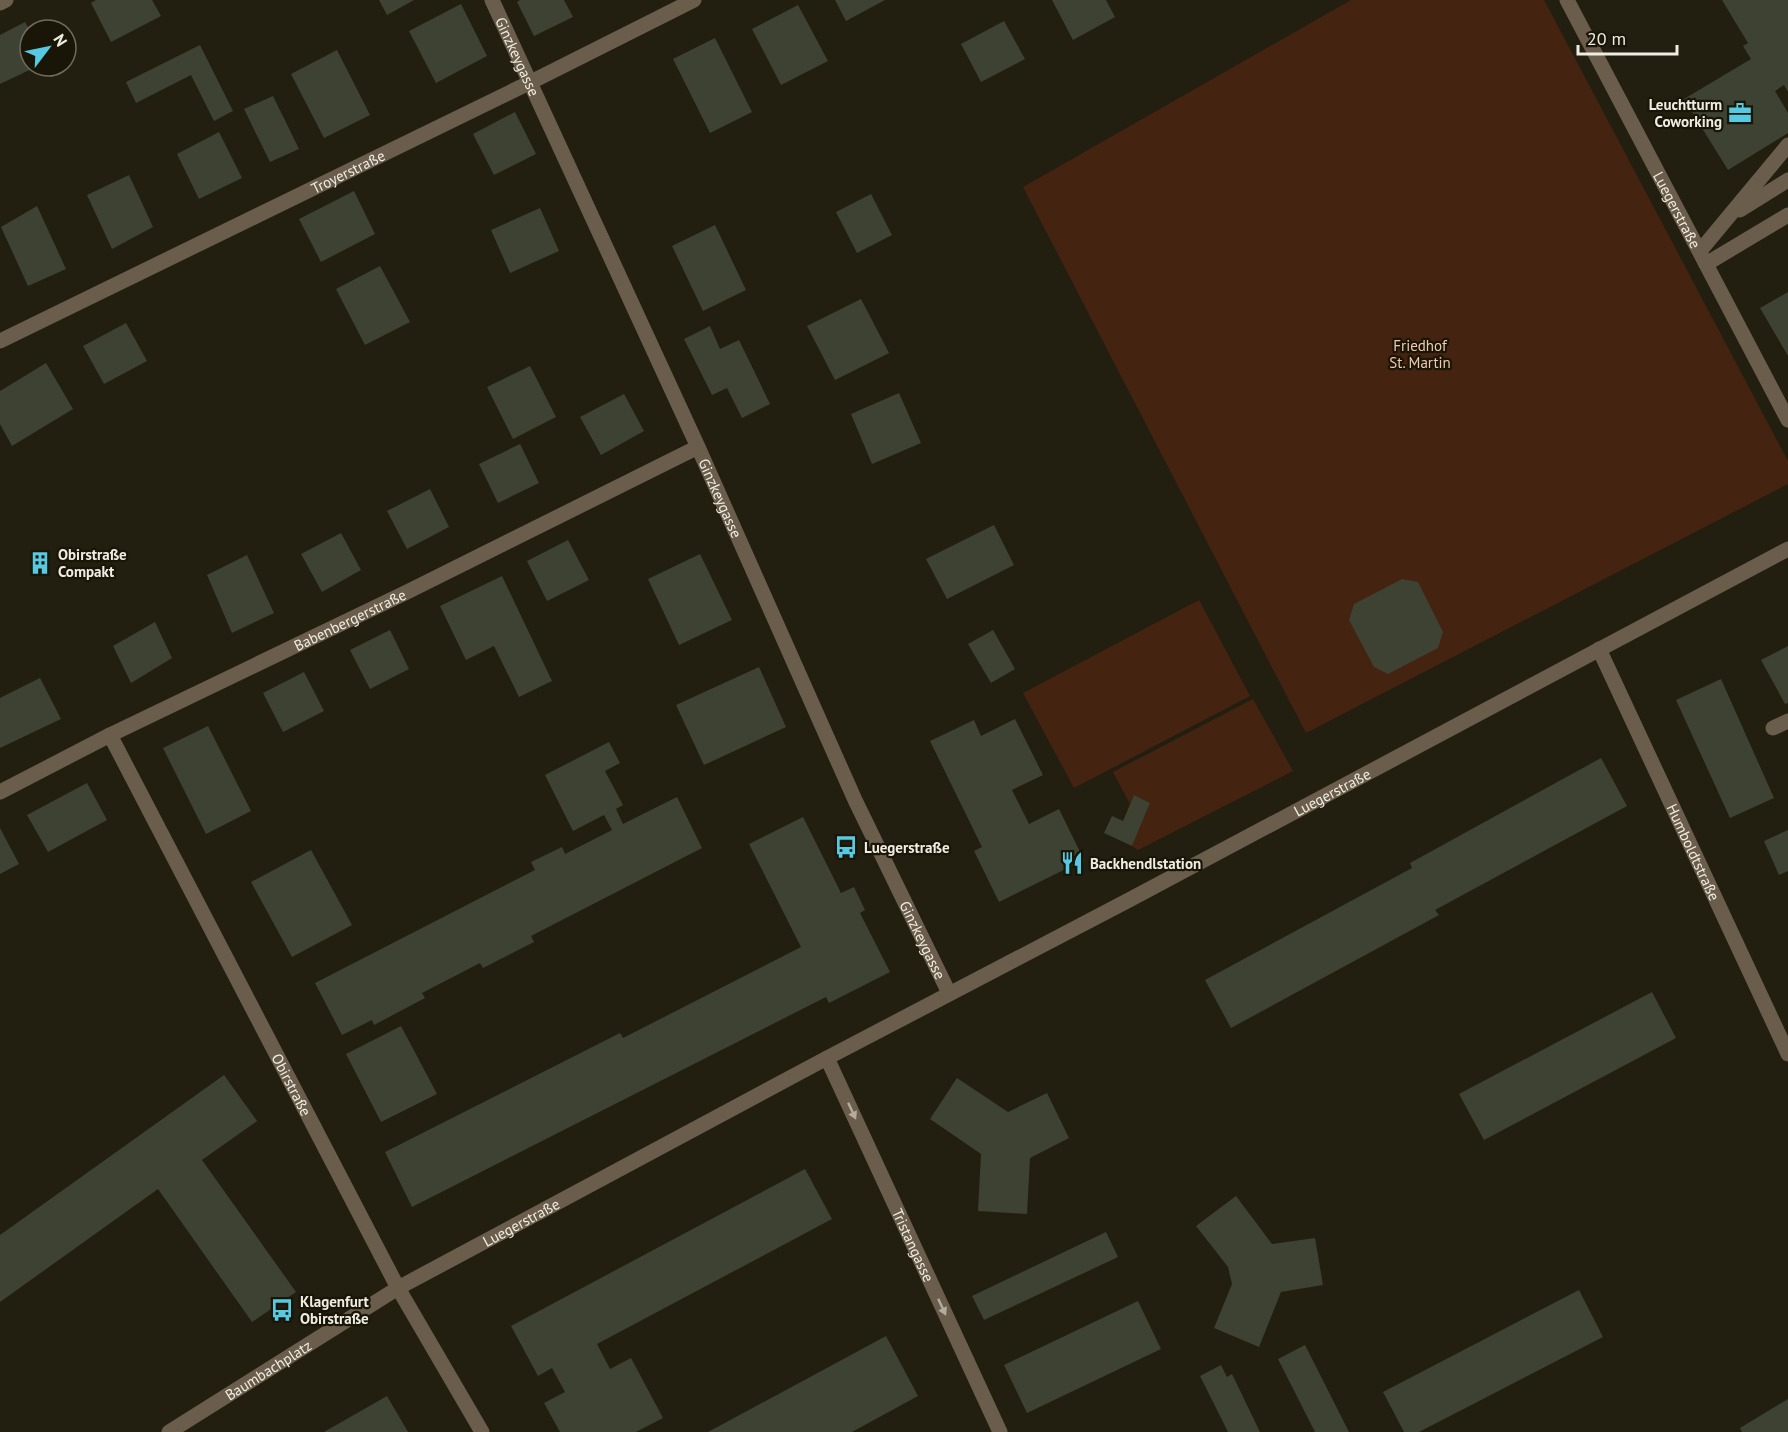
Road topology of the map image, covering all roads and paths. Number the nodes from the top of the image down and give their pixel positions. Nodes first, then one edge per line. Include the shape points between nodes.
1 (6, 0) edge
2 (492, 0) edge
3 (694, 0) edge
4 (1568, 0) edge
5 (0, 3) edge
6 (531, 82) junction
7 (1788, 146) edge
8 (1788, 180) edge
9 (1788, 215) edge
10 (1727, 218) junction
11 (1703, 257) junction
12 (0, 341) edge
13 (1788, 420) edge
14 (698, 447) junction
15 (1788, 549) edge
16 (1599, 649) junction
17 (1788, 721) edge
18 (1773, 728) dead end
19 (110, 735) junction
20 (0, 792) edge
21 (950, 993) junction
22 (1788, 1054) edge
23 (827, 1058) junction
24 (398, 1288) junction
25 (169, 1432) edge
26 (482, 1432) edge
27 (1000, 1432) edge

1 - 5 street
2 - 6 street, Ginzkeygasse
3 - 6 street, Troyerstraße
4 - 11 street, Luegerstraße
6 - 12 street, Troyerstraße
6 - 14 street, Ginzkeygasse
7 - 10 street
8 - 10 street
9 - 11 street
10 - 11 street
11 - 13 street, Luegerstraße
14 - 19 street, Babenbergerstraße
14 - 21 street, Ginzkeygasse via 855,800
15 - 16 street, Luegerstraße
16 - 21 street, Luegerstraße
16 - 22 street, Humboldtstraße
17 - 18 street
19 - 20 street, Babenbergerstraße
19 - 24 street, Obirstraße
21 - 23 street, Luegerstraße
23 - 24 street, Luegerstraße
23 -> 27 street, Tristangasse
24 - 25 street, Baumbachplatz
24 - 26 street, Obirstraße

